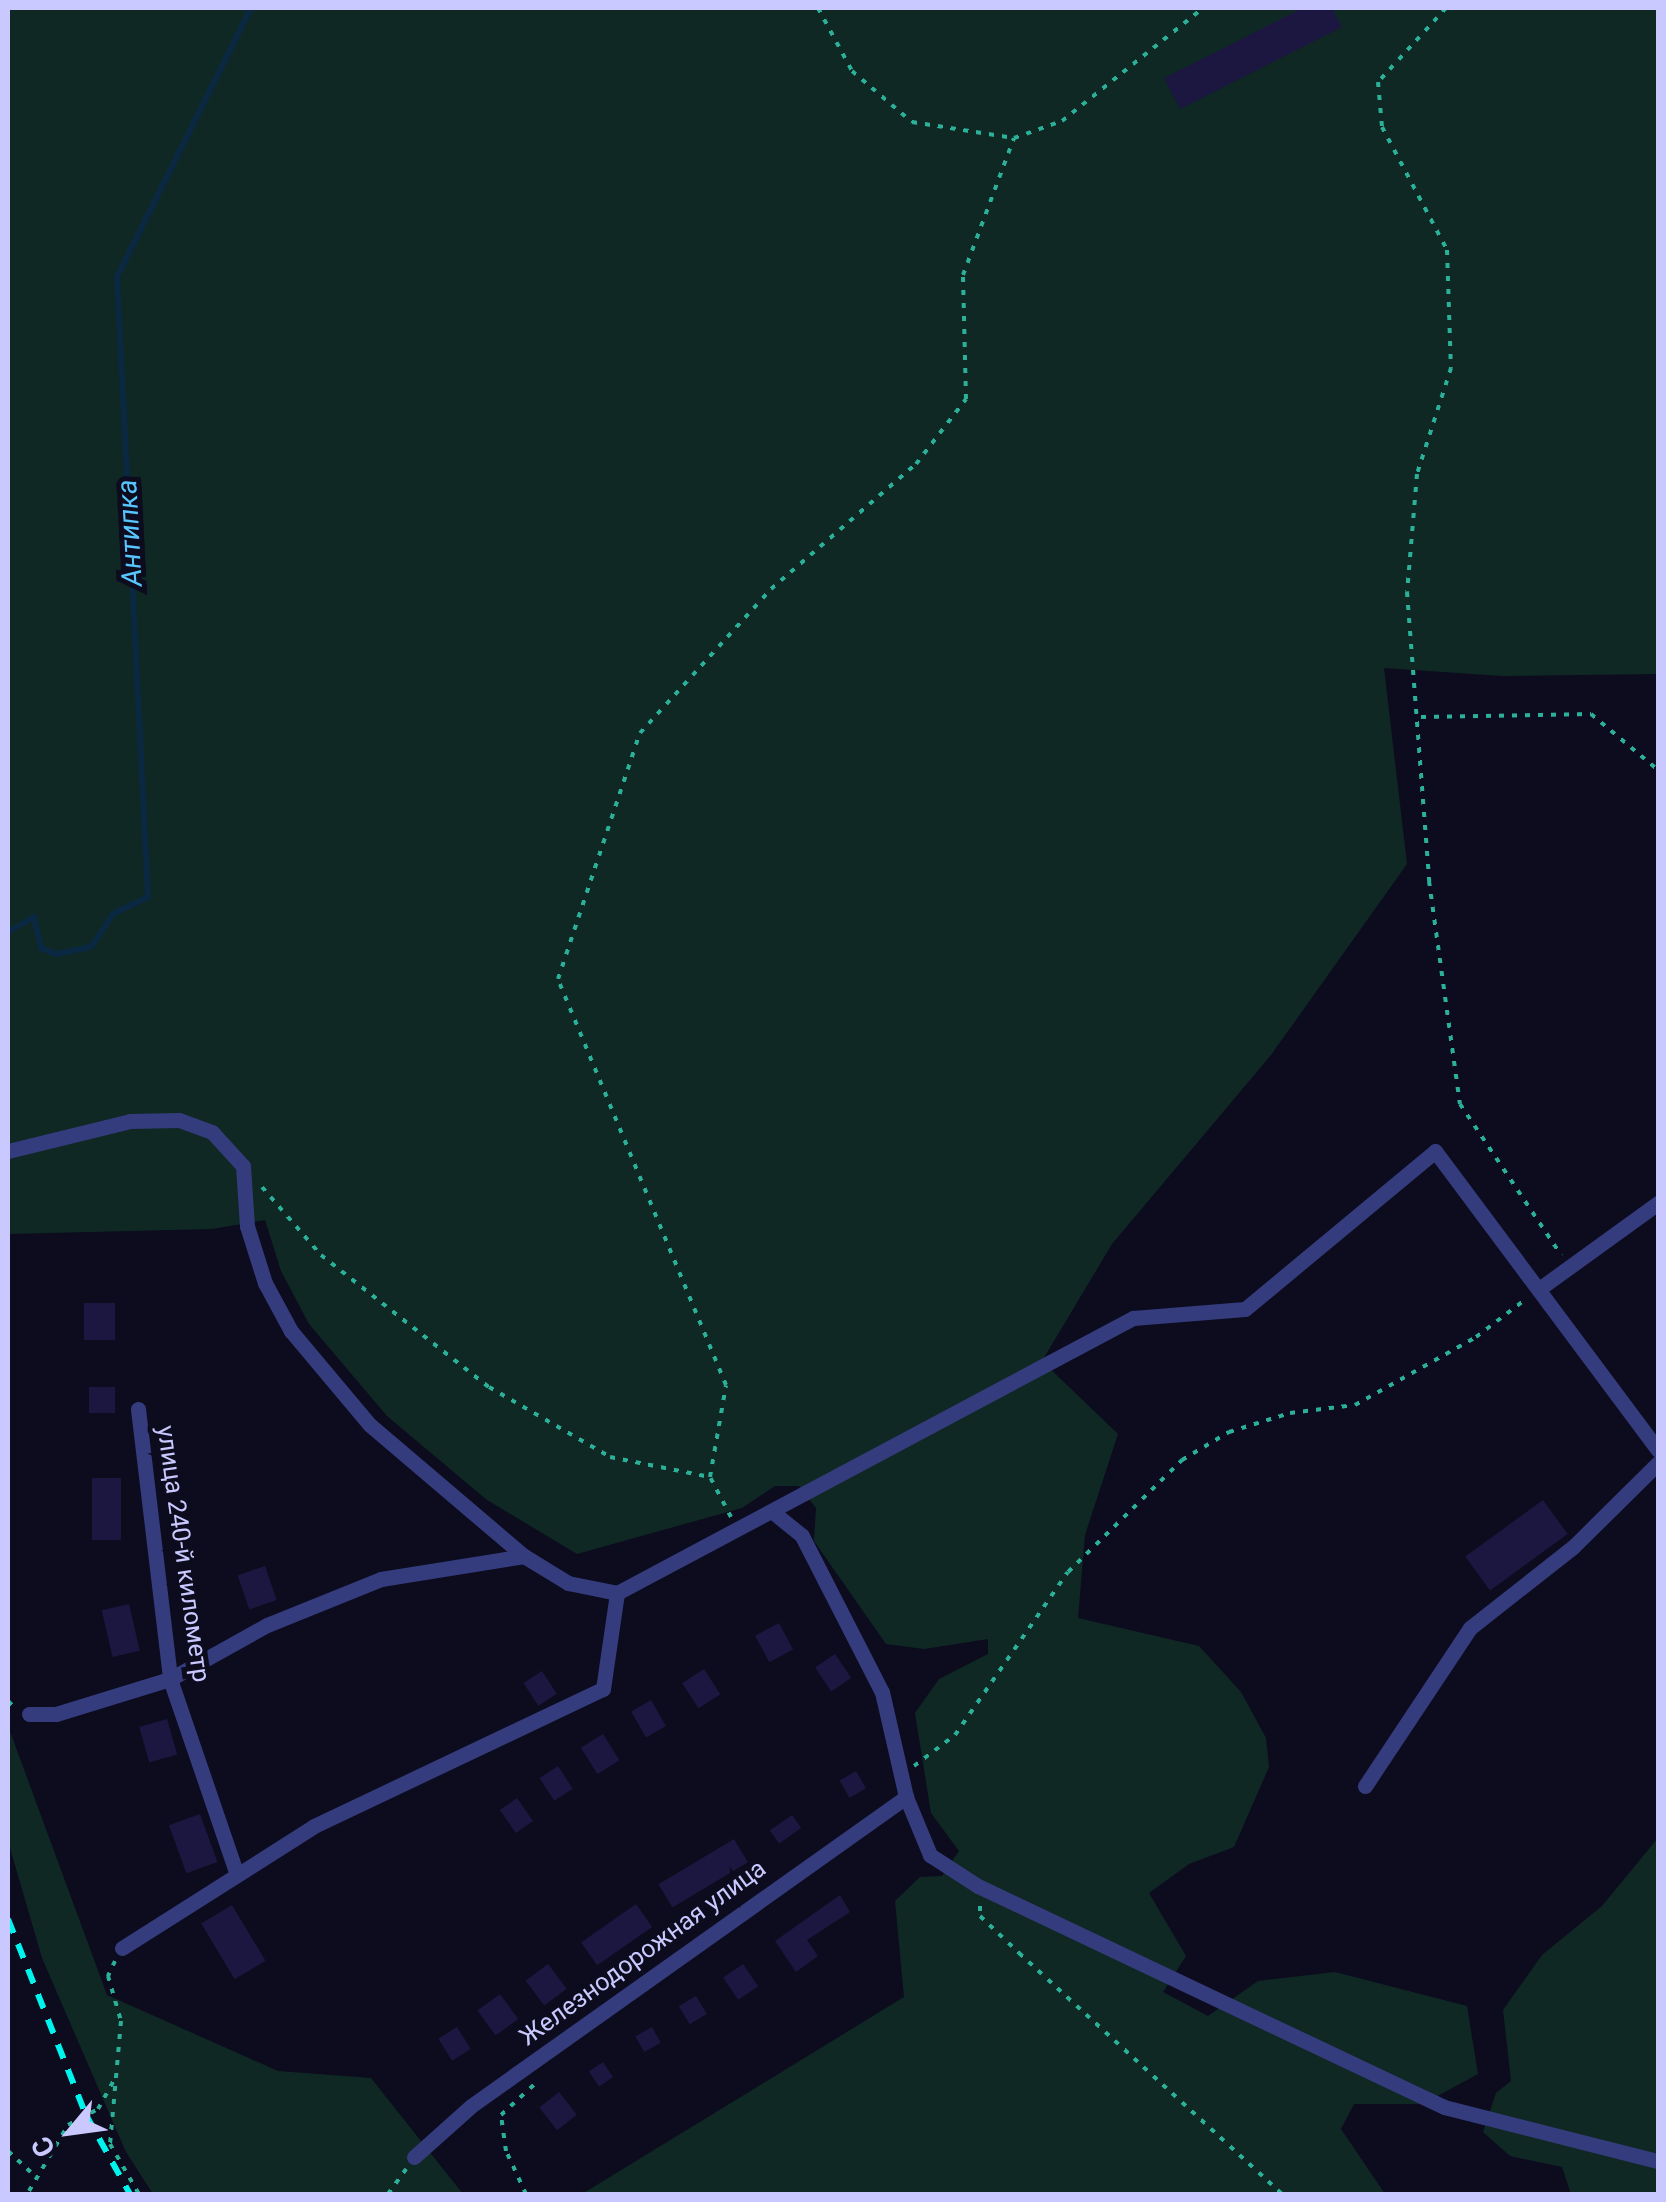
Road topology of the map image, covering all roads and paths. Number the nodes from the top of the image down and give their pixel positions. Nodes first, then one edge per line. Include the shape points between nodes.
1 (818, 8) edge
2 (1203, 8) edge
3 (1446, 8) edge
4 (1014, 138) junction
5 (1420, 716) junction
6 (1658, 770) edge
7 (8, 1151) edge
8 (243, 1166) junction
9 (1658, 1203) edge
10 (1569, 1266) junction
11 (1539, 1289) junction
12 (138, 1408) dead end
13 (1658, 1450) edge
14 (1658, 1464) edge
15 (710, 1477) junction
16 (774, 1513) junction
17 (738, 1531) junction
18 (524, 1556) junction
19 (617, 1593) junction
20 (170, 1678) junction
21 (28, 1714) dead end
22 (902, 1776) junction
23 (1365, 1786) dead end
24 (906, 1796) junction
25 (237, 1875) junction
26 (978, 1886) junction
27 (122, 1948) joint
28 (543, 2056) junction
29 (118, 2072) junction
30 (8, 2151) edge
31 (414, 2156) joint
32 (1658, 2161) edge
33 (39, 2180) junction
34 (28, 2193) edge
35 (138, 2194) edge
36 (388, 2194) edge
37 (526, 2194) edge
38 (1282, 2194) edge

1 - 4 path via 852,70 912,122
2 - 4 path via 1062,121
3 - 5 path via 1378,82 1382,127 1447,250 1452,368 1417,474 1407,592
4 - 15 path via 962,275 966,400 916,464 772,589 640,733 558,979 726,1385
5 - 6 path via 1591,714
5 - 10 path via 1429,881 1460,1104
7 - 8 street via 93,1127 179,1120 212,1132
8 - 15 path via 322,1255 489,1388 610,1456
8 - 18 street via 247,1226 265,1283 291,1331 370,1426
9 - 10 street
10 - 11 street
11 - 13 street
11 - 16 street via 1434,1150 1245,1309 1133,1318
11 - 22 path via 1476,1338 1355,1404 1260,1422 1182,1460 1068,1572 955,1734
12 - 20 street, улица 240-й километр
14 - 23 street via 1573,1547 1470,1628
15 - 17 path
16 - 17 street
16 - 22 street via 802,1536 845,1613 882,1692
17 - 19 street
18 - 19 street via 568,1582
18 - 20 street via 381,1579 267,1625
19 - 25 street via 603,1689 314,1826
20 - 21 street via 56,1714
20 - 25 street, улица 240-й километр
22 - 24 street
24 - 26 street via 930,1855
24 - 28 street, Железнодорожная улица
25 - 27 street
26 - 32 street via 1444,2107
26 - 38 path via 980,1916
27 - 29 path via 108,1976 121,2021
28 - 31 street, Железнодорожная улица
28 - 37 path via 540,2079 500,2116 506,2151
29 - 33 path via 98,2109 68,2125
29 - 35 path via 110,2144
30 - 33 path
31 - 36 path
33 - 34 path

